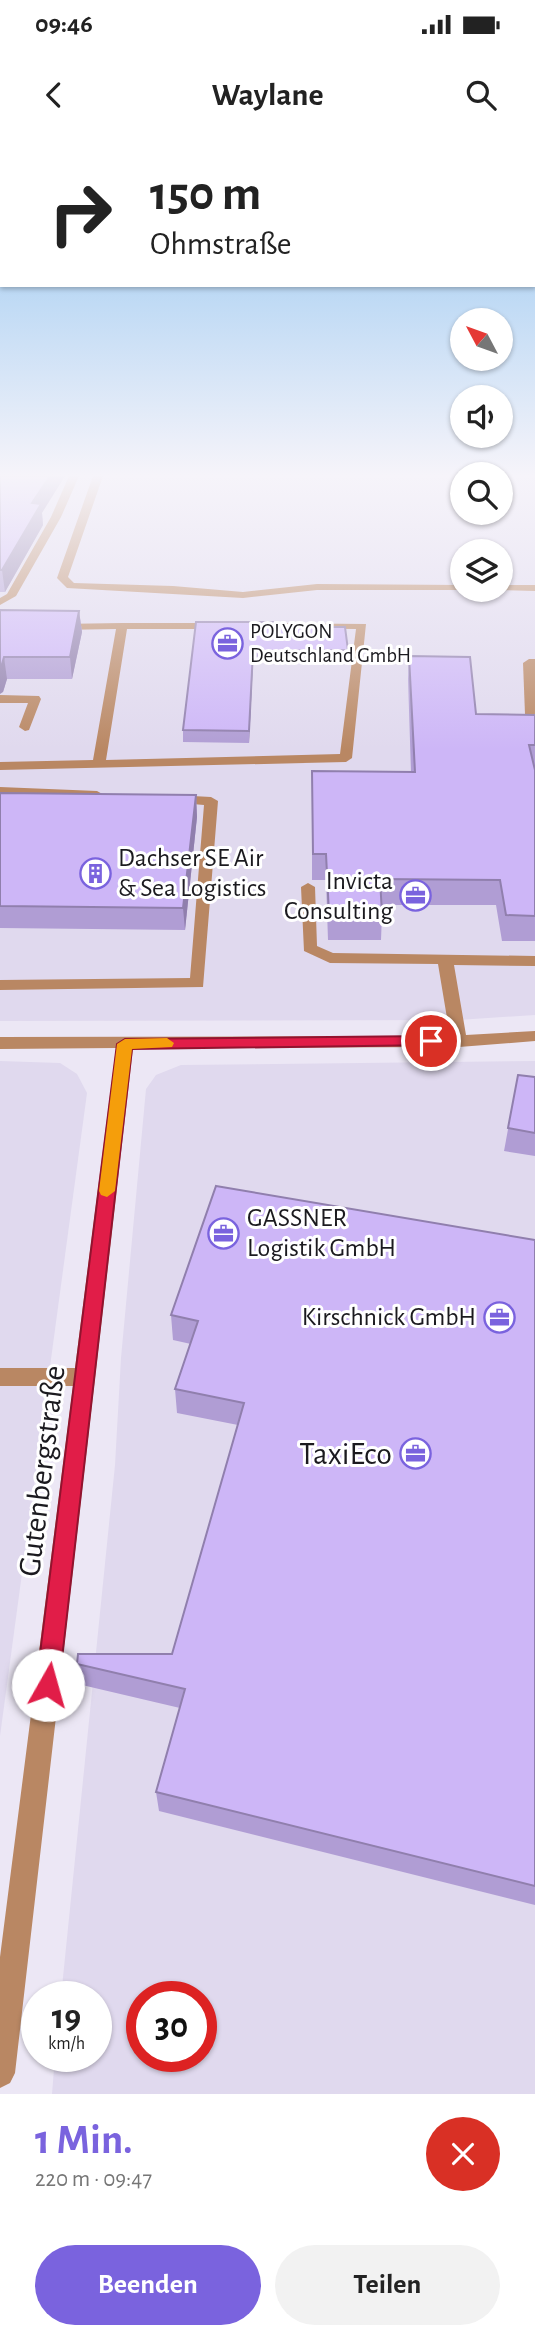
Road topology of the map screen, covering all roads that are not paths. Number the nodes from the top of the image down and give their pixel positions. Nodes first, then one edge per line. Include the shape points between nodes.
1 (27, 567) edge
2 (66, 567) edge
3 (450, 587) edge
4 (513, 588) edge
5 (535, 588) edge
6 (0, 602) edge
7 (122, 626) junction
8 (41, 627) edge
9 (535, 663) edge
10 (0, 698) edge
11 (535, 714) edge
12 (25, 727) dead end
13 (99, 765) junction
14 (0, 766) edge
15 (0, 790) edge
16 (118, 796) edge
17 (158, 798) edge
18 (308, 887) dead end
19 (445, 959) junction
20 (535, 961) edge
21 (0, 985) edge
22 (535, 1036) edge
23 (459, 1041) junction
24 (0, 1042) edge
25 (125, 1044) junction
26 (85, 1377) junction
27 (0, 1378) edge
28 (0, 2073) edge

1 - 6 street via 11,596
2 - 3 street via 62,578 71,586 243,595 317,587
4 - 5 street
7 - 8 street
7 - 13 street
7 - 13 street via 362,626 346,758
9 - 11 street via 528,663 531,714
10 - 12 street via 35,698
13 - 14 street
15 - 16 street
17 - 21 street via 211,801 197,983
18 - 19 street via 309,948 330,958
19 - 20 street
19 - 23 street
22 - 23 street
23 - 25 street
24 - 25 street
25 - 26 street, Gutenbergstraße
26 - 27 street
26 - 28 street, Gutenbergstraße

